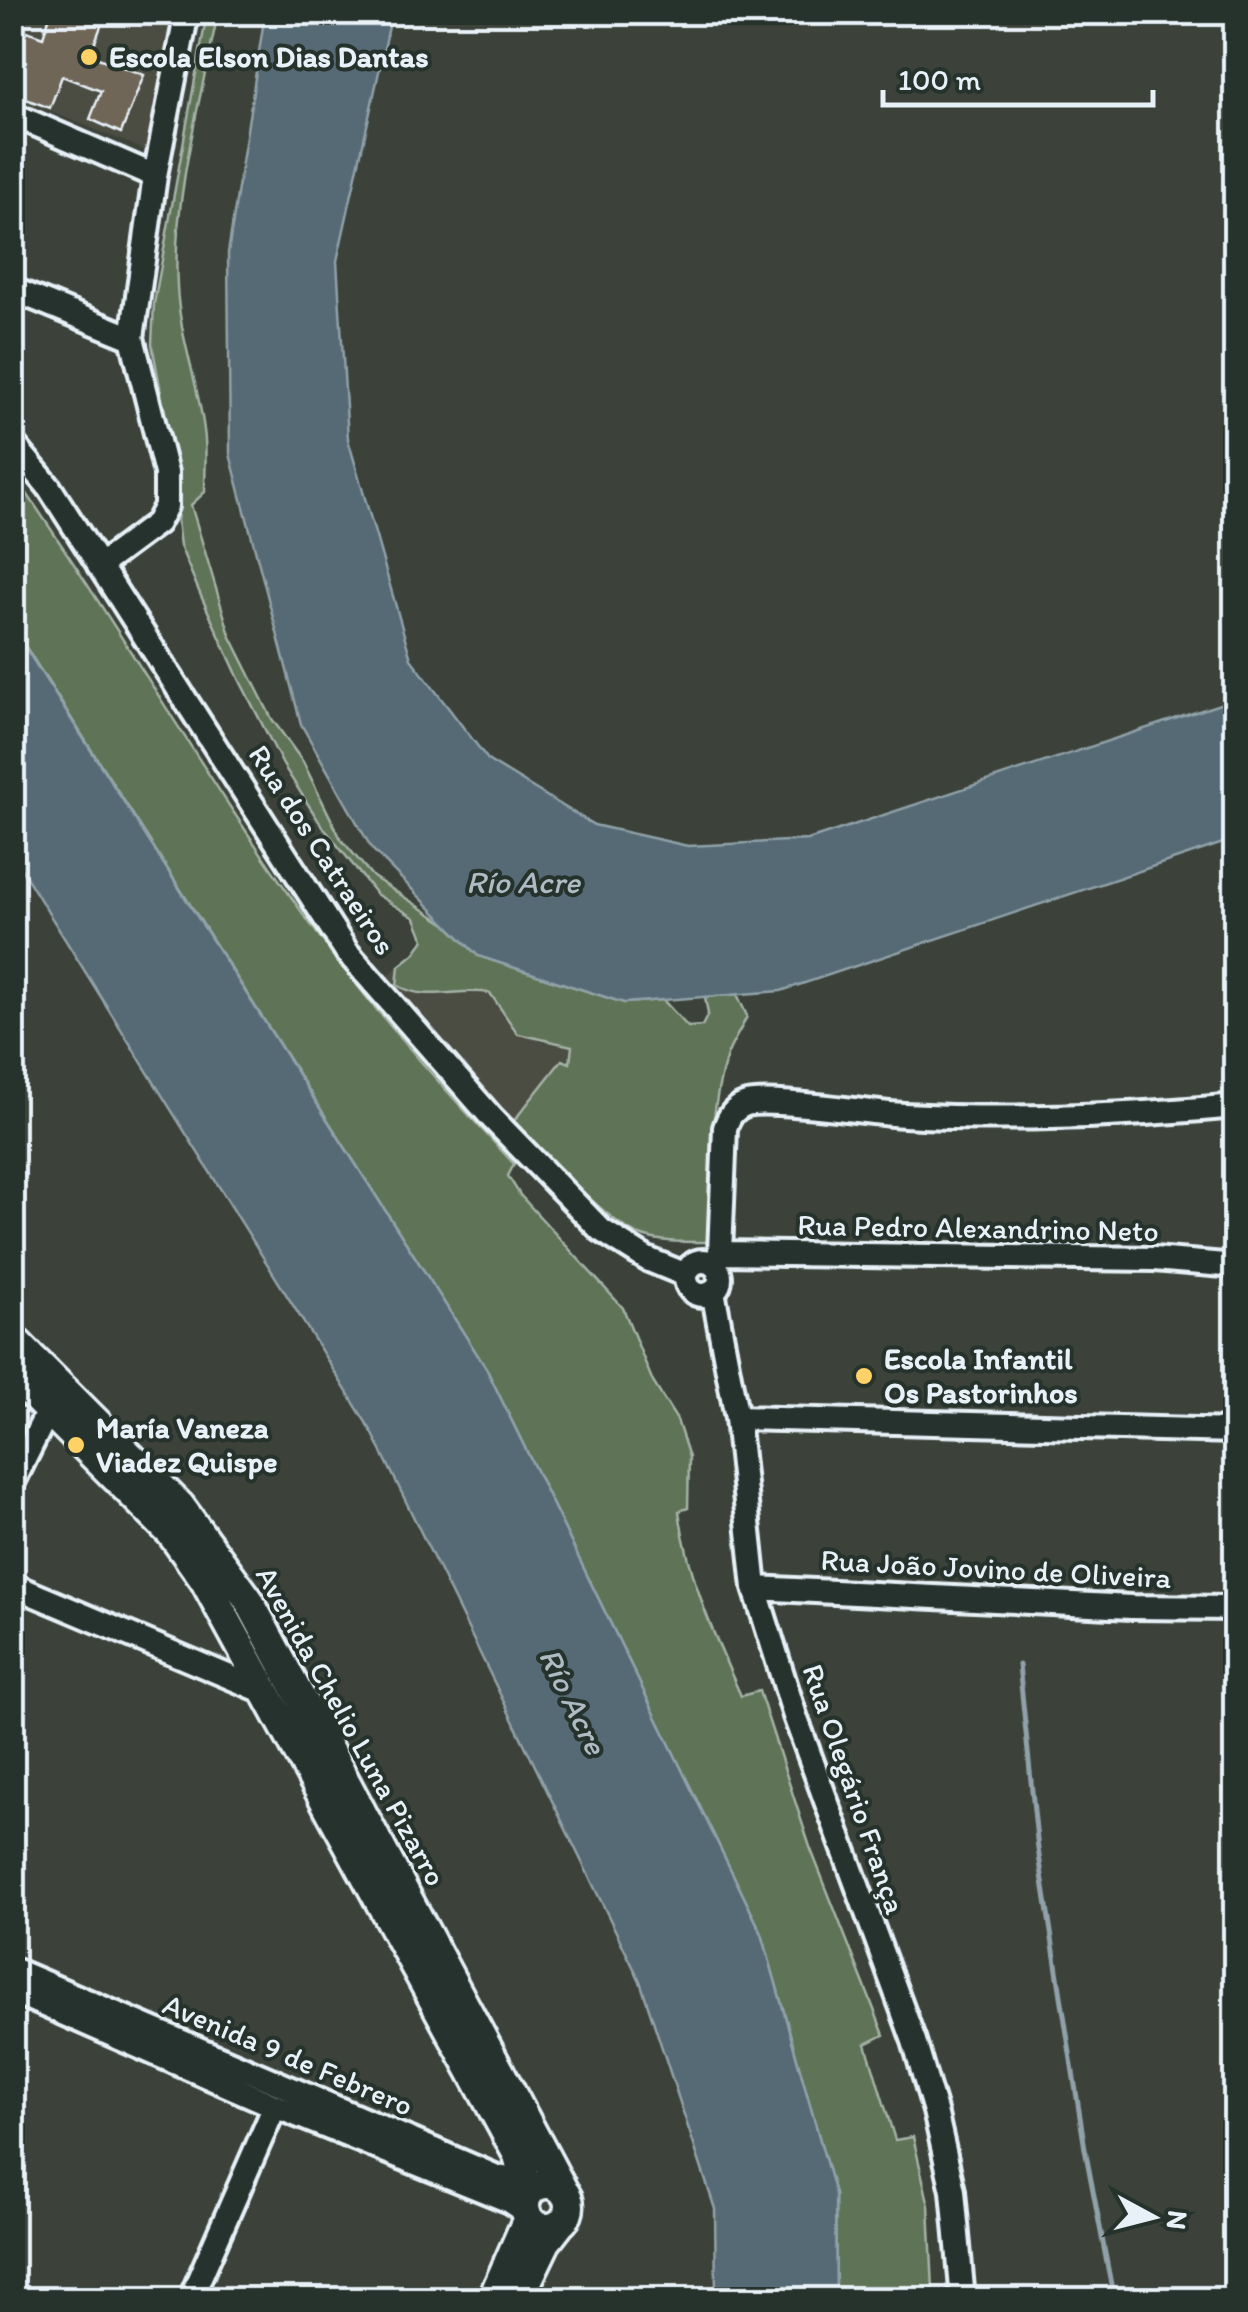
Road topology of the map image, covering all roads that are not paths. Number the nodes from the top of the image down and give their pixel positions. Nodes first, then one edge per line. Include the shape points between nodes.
1 (187, 12) edge
2 (12, 114) edge
3 (155, 176) junction
4 (12, 289) edge
5 (132, 338) junction
6 (12, 442) edge
7 (99, 566) junction
8 (1236, 1106) edge
9 (718, 1260) junction
10 (1236, 1266) edge
11 (686, 1275) junction
12 (713, 1292) junction
13 (12, 1338) edge
14 (12, 1374) edge
15 (48, 1411) junction
16 (737, 1418) junction
17 (1236, 1431) edge
18 (12, 1484) edge
19 (12, 1584) edge
20 (755, 1588) junction
21 (1236, 1608) edge
22 (263, 1691) junction
23 (12, 1968) edge
24 (12, 1991) edge
25 (275, 2106) junction
26 (518, 2155) junction
27 (497, 2177) junction
28 (536, 2197) junction
29 (190, 2300) edge
30 (492, 2300) edge
31 (518, 2300) edge
32 (963, 2300) edge

1 - 3 street
2 - 3 street
3 - 5 street
4 - 5 street
5 - 7 street via 166,473 166,506 157,522
6 - 7 street, Rua dos Catraeiros
7 - 11 street, Rua dos Catraeiros via 347,952 601,1230
8 - 9 street via 970,1117 742,1105 725,1128
9 - 10 street, Rua Pedro Alexandrino Neto via 1154,1260
9 - 11 street via 700,1261
9 - 12 street
11 - 12 street via 692,1291
12 - 16 street, Rua Olegário França
13 - 28 main road, Avenida Chelio Luna Pizarro via 180,1506 248,1599
14 - 15 main road, Avenida Chelio Luna Pizarro
15 - 18 street
15 - 22 main road, Avenida Chelio Luna Pizarro via 171,1533 205,1581
16 - 17 street
16 - 20 street, Rua Olegário França
19 - 22 street
20 - 21 street, Rua João Jovino de Oliveira
20 - 32 street, Rua Olegário França via 935,2111 953,2191
22 - 26 main road, Avenida Chelio Luna Pizarro
23 - 27 street, Avenida 9 de Febrero
24 - 25 street, Avenida 9 de Febrero
25 - 28 street, Avenida 9 de Febrero via 510,2201
25 - 29 street
26 - 27 main road via 515,2168
26 - 28 main road, Avenida Chelio Luna Pizarro
27 - 28 street, Avenida 9 de Febrero
28 - 30 main road
28 - 31 main road via 569,2207

